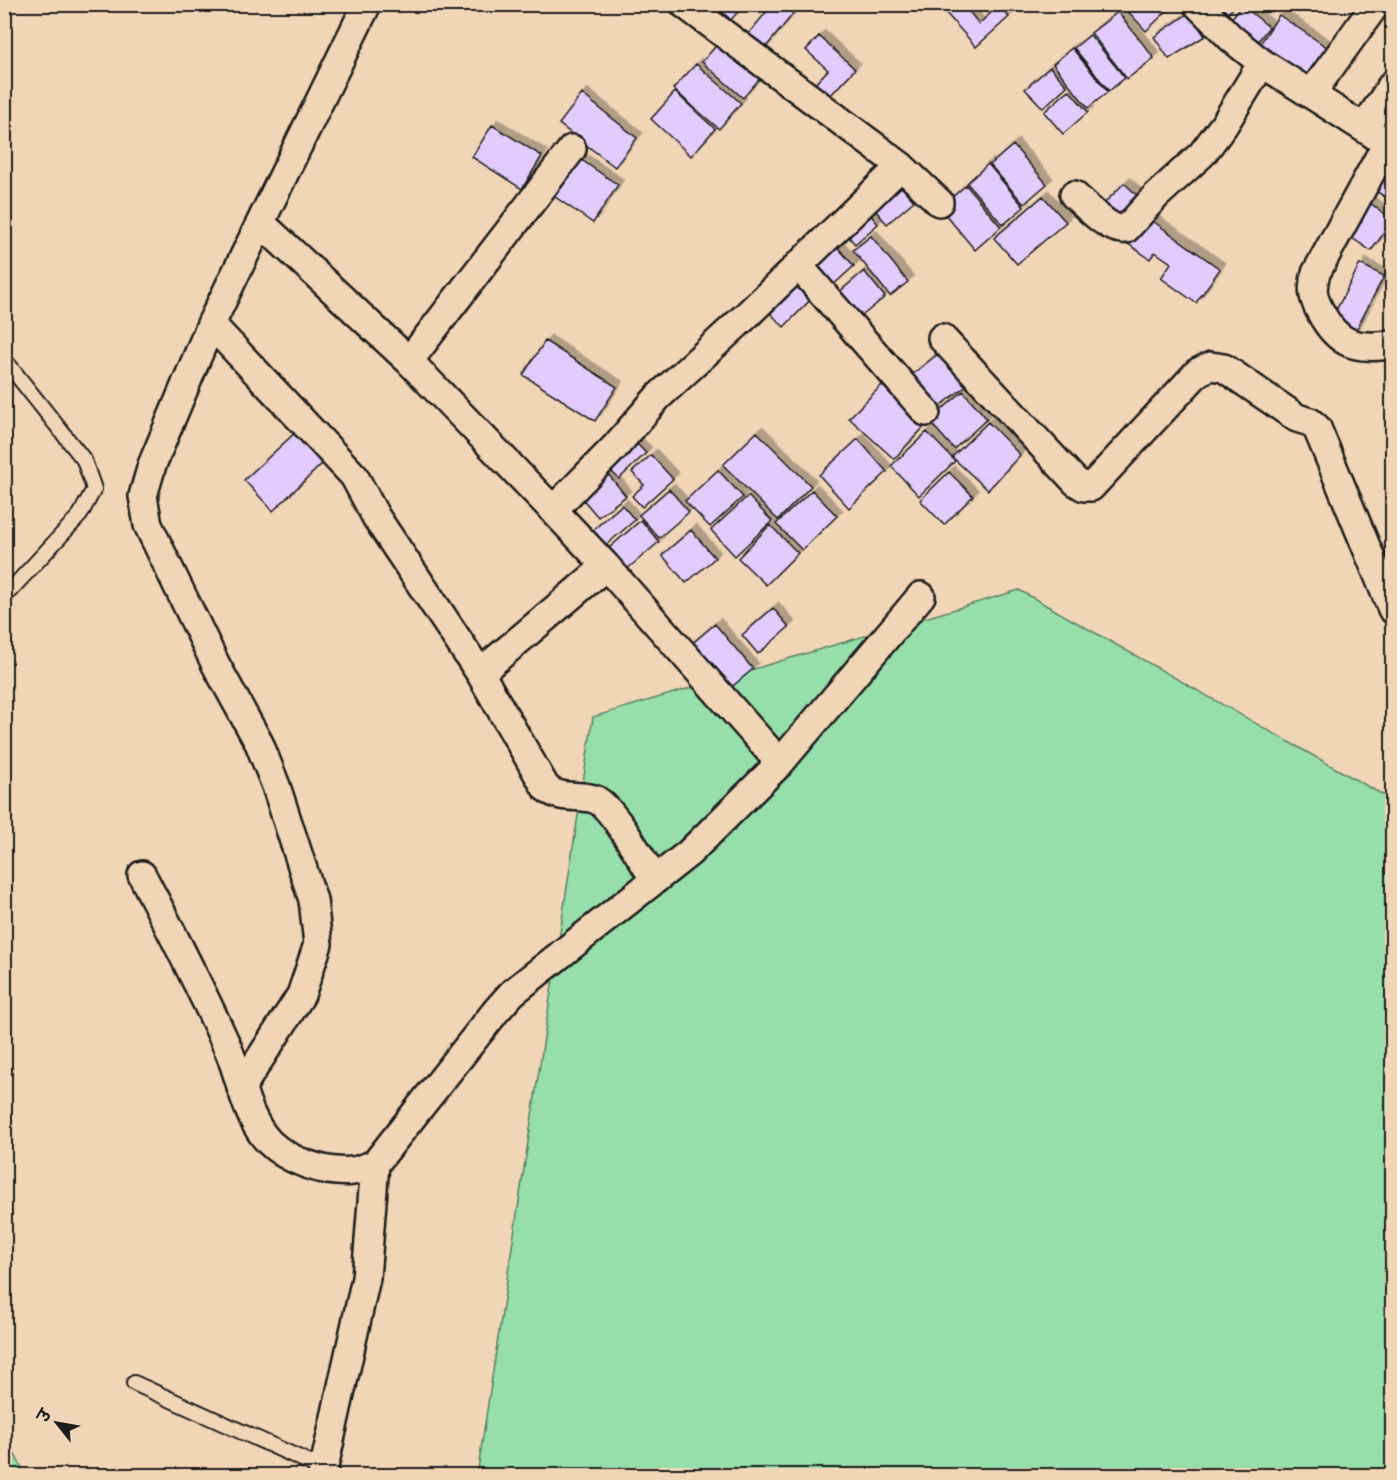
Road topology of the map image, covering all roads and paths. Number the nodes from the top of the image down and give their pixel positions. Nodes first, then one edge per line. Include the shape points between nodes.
1 (367, 4) edge
2 (684, 4) edge
3 (1197, 4) edge
4 (1376, 4) edge
5 (1262, 63) junction
6 (1392, 85) edge
7 (1311, 94) junction
8 (1364, 128) junction
9 (1390, 145) edge
10 (572, 149) dead end
11 (901, 166) junction
12 (1074, 195) dead end
13 (939, 202) dead end
14 (261, 223) junction
15 (798, 265) junction
16 (211, 324) junction
17 (942, 338) dead end
18 (1392, 345) edge
19 (4, 359) edge
20 (409, 361) junction
21 (926, 412) dead end
22 (553, 510) junction
23 (606, 566) junction
24 (921, 596) dead end
25 (4, 597) edge
26 (1392, 609) edge
27 (480, 673) junction
28 (780, 762) junction
29 (142, 875) dead end
30 (655, 880) junction
31 (241, 1088) junction
32 (375, 1164) junction
33 (134, 1383) dead end
34 (323, 1472) edge

1 - 14 street
2 - 11 street
3 - 5 street
4 - 7 street
5 - 7 street
5 - 12 street via 1202,154 1126,229 1118,231 1111,227
6 - 8 street
7 - 8 street
8 - 9 street
9 - 18 street via 1316,273 1312,287 1318,307 1340,339 1367,347
10 - 20 street
11 - 13 street
11 - 15 street
14 - 16 street
14 - 20 street
15 - 21 street
15 - 22 street via 658,397
16 - 27 street via 354,476 376,517
16 - 31 street via 152,465 143,496 148,525 259,743 313,900 318,944 301,995
17 - 26 street via 1084,487 1091,487 1198,372 1211,366 1224,368 1317,428
19 - 25 lane via 84,460 94,489 80,515
20 - 22 street
22 - 23 street
23 - 27 street
23 - 28 street
24 - 28 street
27 - 30 street via 546,788 555,795 595,799 608,808
28 - 30 street via 689,853
29 - 31 street via 211,1012
30 - 32 street via 512,993
31 - 32 street via 268,1141 284,1154 331,1170 354,1171
32 - 34 street via 366,1278
33 - 34 lane

